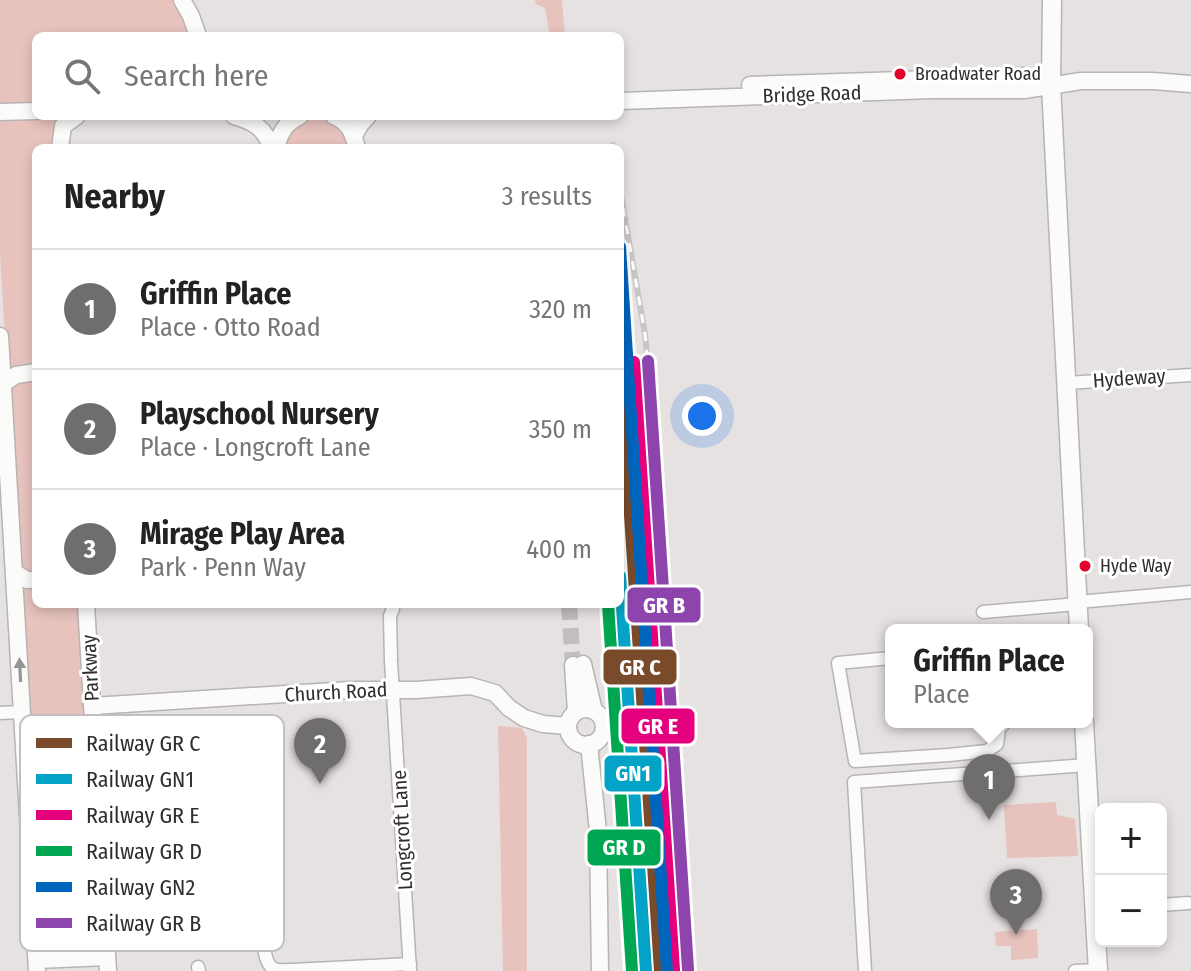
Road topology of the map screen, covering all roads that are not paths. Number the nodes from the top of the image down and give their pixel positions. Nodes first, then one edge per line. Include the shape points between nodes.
1 (1052, 0) edge
2 (186, 1) edge
3 (197, 32) edge
4 (1191, 84) edge
5 (1051, 85) junction
6 (627, 96) edge
7 (32, 111) edge
8 (0, 112) edge
9 (71, 120) edge
10 (247, 120) edge
11 (293, 120) edge
12 (340, 120) edge
13 (364, 120) edge
14 (356, 142) edge
15 (61, 144) edge
16 (272, 144) edge
17 (276, 144) edge
18 (0, 336) edge
19 (32, 373) edge
20 (1191, 375) edge
21 (1067, 383) junction
22 (3, 384) junction
23 (4, 481) edge
24 (14, 572) junction
25 (32, 580) edge
26 (1191, 592) edge
27 (1078, 603) junction
28 (86, 608) edge
29 (392, 608) edge
30 (983, 612) dead end
31 (1079, 624) edge
32 (885, 659) edge
33 (393, 689) junction
34 (92, 706) junction
35 (594, 711) junction
36 (22, 712) junction
37 (0, 713) edge
38 (22, 715) edge
39 (93, 715) edge
40 (572, 719) junction
41 (1000, 728) edge
42 (1084, 728) edge
43 (589, 744) junction
44 (1087, 765) junction
45 (1095, 875) edge
46 (1188, 903) dead end
47 (1167, 905) edge
48 (1098, 947) edge
49 (266, 951) edge
50 (108, 964) edge
51 (37, 966) edge
52 (410, 967) edge
53 (600, 971) edge
54 (865, 971) edge
55 (1075, 971) edge
56 (1098, 971) edge

1 - 5 main road
2 - 3 street
4 - 5 street, Bridge Road via 1128,80
5 - 6 street, Bridge Road via 1024,90
5 - 21 main road
7 - 8 street
9 - 15 street via 63,126
10 - 16 street
11 - 17 street
12 - 14 street
13 - 14 street
18 - 22 street
19 - 22 street
20 - 21 street, Hydeway
21 - 27 main road
22 - 23 street
23 - 24 street
24 - 25 street
36 -> 24 street
26 - 27 street
27 - 30 street
27 - 31 main road
28 - 34 street, Parkway
29 - 33 street, Longcroft Lane
32 - 41 street via 838,663 855,761 987,751 997,744
33 - 34 street, Church Road
33 - 40 street, Church Road via 481,688 524,718 543,724
33 - 52 street, Longcroft Lane
34 - 39 street, Parkway
35 - 40 street via 584,709
35 - 40 street via 578,664
35 - 43 street via 604,729
36 - 37 street
36 - 38 street
40 - 43 street via 569,731 574,740
42 - 44 main road
43 - 53 street via 598,831
44 - 45 main road
44 - 54 street via 854,782
46 - 47 street
48 - 56 main road
49 - 52 street via 275,969
50 - 51 street
55 - 56 street

